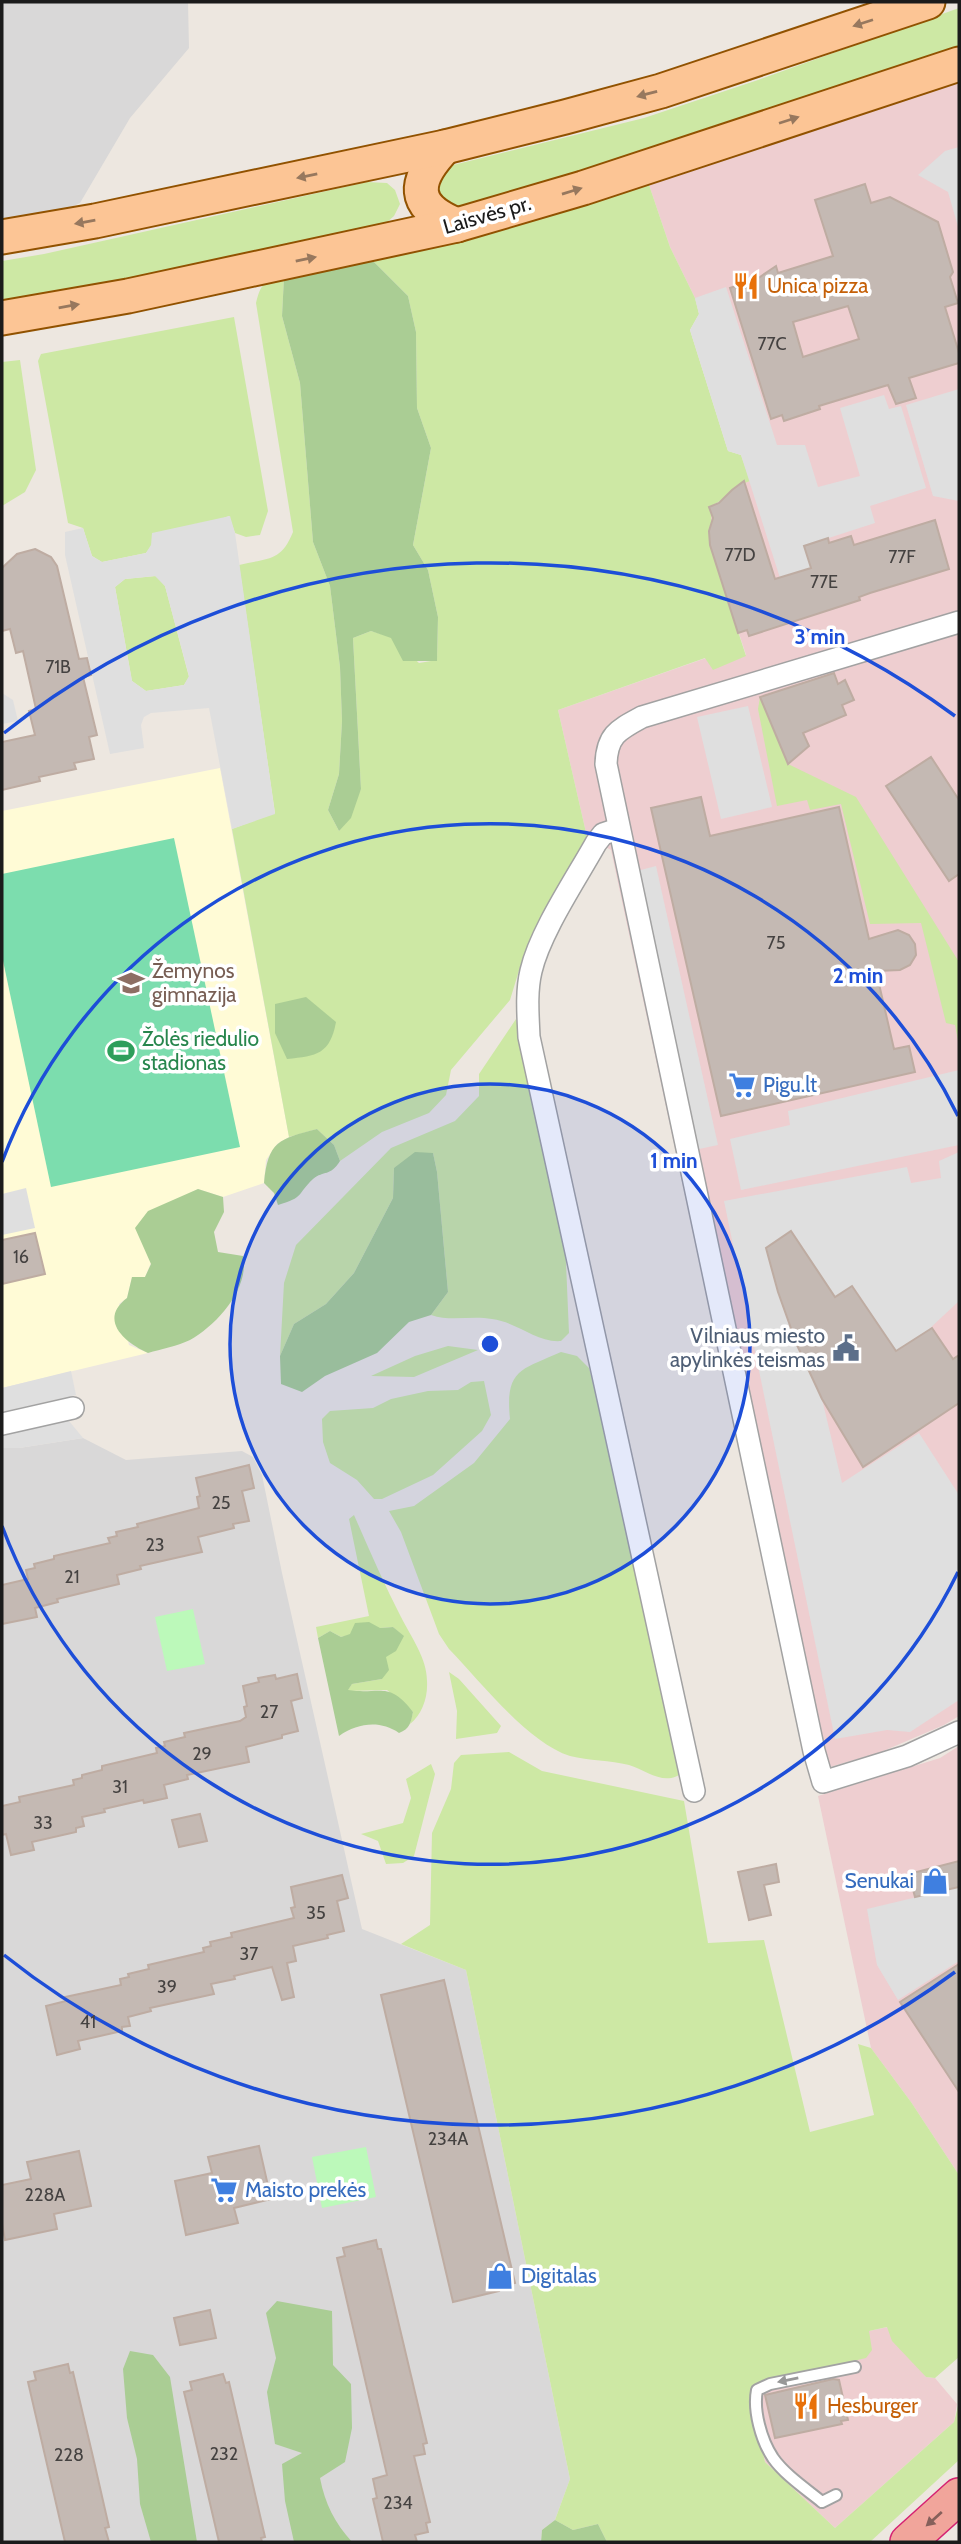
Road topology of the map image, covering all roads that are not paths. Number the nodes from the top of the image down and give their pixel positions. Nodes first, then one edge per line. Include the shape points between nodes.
1 (928, 2) edge
2 (959, 64) edge
3 (445, 147) junction
4 (374, 162) junction
5 (457, 225) junction
6 (2, 237) edge
7 (389, 241) junction
8 (2, 318) edge
9 (959, 622) edge
10 (618, 829) junction
11 (74, 1408) dead end
12 (2, 1424) edge
13 (959, 1732) edge
14 (694, 1791) dead end
15 (855, 2367) dead end
16 (836, 2495) dead end
17 (959, 2496) edge
18 (908, 2542) edge

1 -> 3 main road via 661,91
5 -> 2 main road, Laisvės pr.
3 - 4 main road
3 - 5 main road via 425,170 421,193 433,213
4 -> 6 main road
4 - 7 main road via 398,176 408,194 406,217
5 - 7 main road, Laisvės pr.
8 -> 7 main road, Laisvės pr.
9 - 10 street via 642,717 618,729 607,747 606,764
10 - 13 street via 823,1782 907,1756
10 - 14 street via 603,834 596,843 541,942 531,970 529,1037
11 - 12 street
15 -> 16 lane via 770,2384 757,2389 754,2403 773,2458 822,2501
17 -> 18 highway

